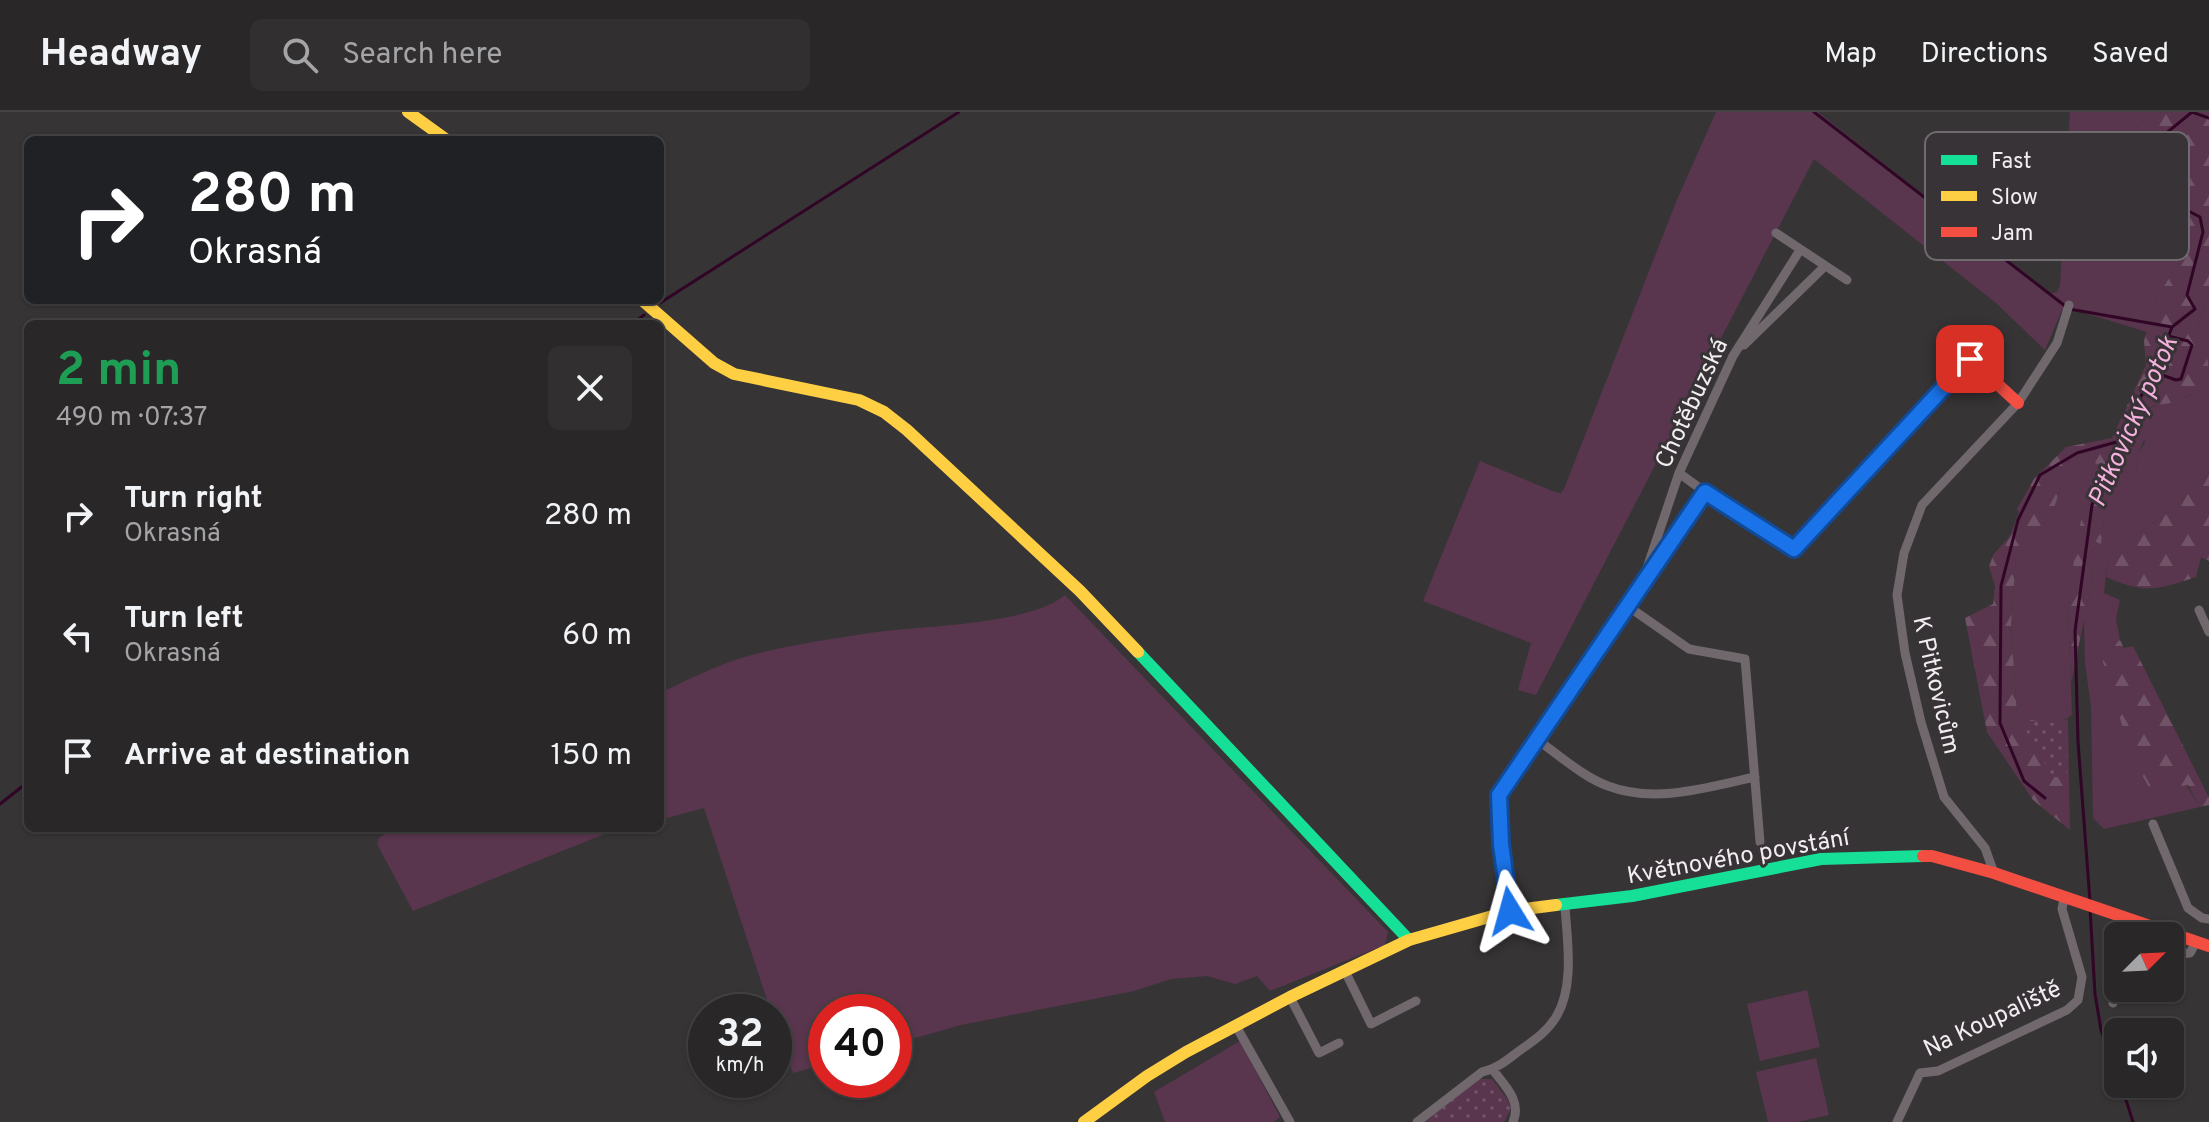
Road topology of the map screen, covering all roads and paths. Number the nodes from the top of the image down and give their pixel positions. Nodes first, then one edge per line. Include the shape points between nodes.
1 (408, 112) edge
2 (441, 136) edge
3 (1776, 233) dead end
4 (1800, 250) junction
5 (1824, 267) junction
6 (1847, 280) dead end
7 (647, 304) edge
8 (2068, 308) dead end
9 (1733, 356) junction
10 (2018, 403) junction
11 (1679, 473) junction
12 (1705, 492) junction
13 (1642, 585) junction
14 (1629, 607) junction
15 (2199, 610) dead end
16 (2209, 632) edge
17 (1536, 739) junction
18 (1755, 777) junction
19 (2153, 824) dead end
20 (1760, 842) dead end
21 (1994, 873) junction
22 (2068, 900) junction
23 (1565, 906) junction
24 (1510, 911) junction
25 (2209, 919) edge
26 (1409, 940) junction
27 (2203, 944) edge
28 (2184, 954) edge
29 (1345, 971) junction
30 (1290, 997) junction
31 (1416, 1001) dead end
32 (1236, 1026) junction
33 (1339, 1043) dead end
34 (1493, 1070) junction
35 (1084, 1122) edge
36 (1290, 1122) edge
37 (1417, 1122) edge
38 (1513, 1122) edge
39 (1897, 1122) edge

1 - 2 street
3 - 4 street
4 - 5 street
4 - 9 street, Chotěbuzská
5 - 6 street
5 - 9 street
7 - 26 street via 734,374 859,400 907,430 1080,591
8 - 10 street, K Pitkovicům via 2057,343
9 - 11 street, Chotěbuzská
10 - 12 street via 1970,359 1794,549
10 - 21 street, K Pitkovicům via 1922,505 1904,553 1897,595 1908,667 1944,797 1985,848
11 - 12 street
11 - 13 street, Chotěbuzská
12 - 13 street
13 - 14 street
14 - 17 street
14 - 18 street via 1689,649 1745,659
15 - 16 street
17 - 18 street via 1606,785 1627,791 1677,792
17 - 24 street via 1499,795
18 - 20 street
19 - 25 street via 2188,908
21 - 22 street, Květnového povstání
21 - 23 street, Květnového povstání via 1932,856 1821,859
22 - 27 street, Květnového povstání
22 - 39 street, Na Koupaliště via 2062,909 2082,977 2078,1000 1938,1071 1920,1073
23 - 24 street, Květnového povstání
23 - 34 street via 1568,962 1557,1016 1543,1034
24 - 26 street, Květnového povstání
26 - 29 street, Květnového povstání
27 - 28 street
29 - 30 street, Květnového povstání
29 - 31 street via 1371,1024
30 - 32 street, Květnového povstání
30 - 33 street via 1319,1053
32 - 35 street, Květnového povstání via 1147,1076
32 - 36 street
34 - 37 street via 1482,1072
34 - 38 street via 1516,1102

